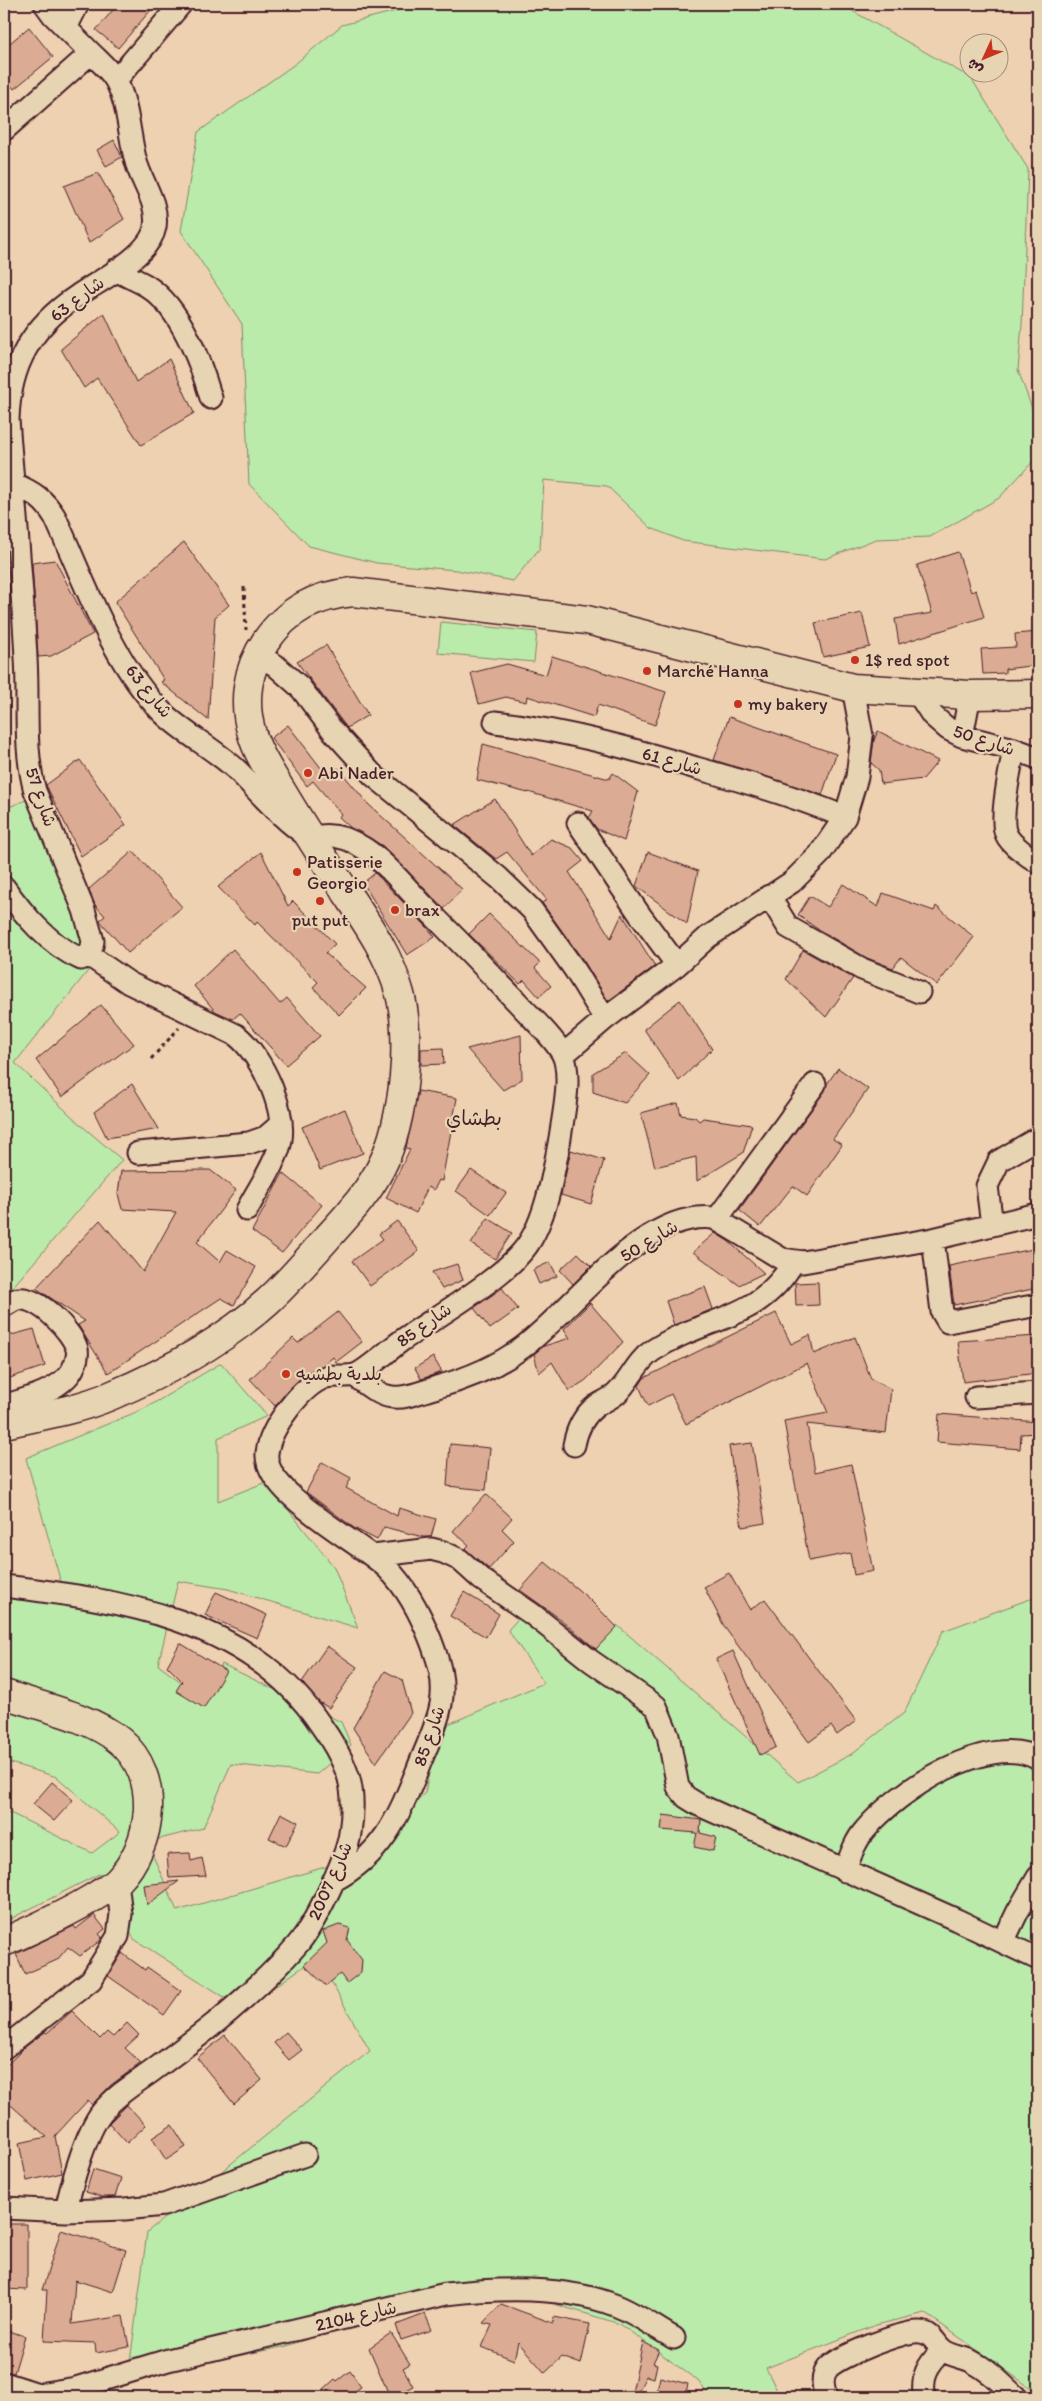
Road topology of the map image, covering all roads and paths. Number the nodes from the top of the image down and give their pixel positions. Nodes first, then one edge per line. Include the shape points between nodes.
1 (45, 4) edge
2 (78, 4) edge
3 (181, 4) edge
4 (66, 28) junction
5 (91, 53) junction
6 (116, 80) junction
7 (4, 130) edge
8 (116, 270) junction
9 (7, 388) edge
10 (211, 398) dead end
11 (14, 484) junction
12 (257, 655) junction
13 (853, 688) junction
14 (917, 692) junction
15 (1038, 694) edge
16 (970, 695) junction
17 (495, 722) dead end
18 (962, 736) junction
19 (1014, 749) junction
20 (1038, 758) edge
21 (845, 817) junction
22 (578, 823) dead end
23 (310, 838) junction
24 (351, 840) junction
25 (1038, 862) edge
26 (331, 870) junction
27 (4, 887) edge
28 (769, 896) junction
29 (90, 956) junction
30 (677, 965) junction
31 (919, 992) dead end
32 (184, 1009) junction
33 (605, 1019) junction
34 (563, 1055) junction
35 (151, 1059) dead end
36 (815, 1084) dead end
37 (281, 1124) junction
38 (1038, 1138) edge
39 (138, 1153) dead end
40 (247, 1210) dead end
41 (1038, 1214) edge
42 (717, 1219) junction
43 (992, 1225) junction
44 (933, 1239) junction
45 (794, 1261) junction
46 (1038, 1305) edge
47 (4, 1306) edge
48 (354, 1375) junction
49 (1038, 1393) edge
50 (976, 1397) dead end
51 (4, 1406) edge
52 (4, 1424) edge
53 (574, 1445) dead end
54 (373, 1556) junction
55 (4, 1586) edge
56 (4, 1694) edge
57 (1038, 1759) edge
58 (845, 1871) junction
59 (1038, 1877) edge
60 (332, 1881) junction
61 (117, 1882) junction
62 (4, 1942) edge
63 (1003, 1942) junction
64 (1038, 1959) edge
65 (4, 2048) edge
66 (305, 2155) dead end
67 (4, 2208) edge
68 (66, 2211) junction
69 (674, 2338) dead end
70 (942, 2350) junction
71 (4, 2383) edge
72 (37, 2396) edge
73 (826, 2397) edge
74 (924, 2397) edge
75 (1016, 2397) edge

1 - 4 street, شارع 63
2 - 4 street
3 - 6 street
4 - 5 street, شارع 63
5 - 6 street, شارع 63
5 - 7 street
6 - 8 street, شارع 63 via 135,162 155,214 155,227 148,242
8 - 9 street, شارع 63 via 57,311 39,330
8 - 10 street via 148,287 165,304 192,346
9 - 11 street, شارع 63
11 - 23 street, شارع 63 via 34,492 46,502 120,654 149,697 180,728 237,771 276,812
11 - 29 street, شارع 57 via 30,772 84,910 93,941
12 - 13 main road via 272,631 294,612 315,599 353,592 587,620
12 - 23 main road via 248,678 248,719 252,736
12 - 33 street via 275,665 300,687 333,731 373,775 499,878 532,910
13 - 14 main road
13 - 21 street via 862,754
14 - 16 main road
14 - 18 street, شارع 50 via 938,722
15 - 16 main road
16 - 18 street
17 - 21 street, شارع 61 via 586,736 803,800
18 - 19 street, شارع 50
19 - 20 street, شارع 50
19 - 25 street via 1004,816 1006,835 1027,856
21 - 28 street via 805,870
22 - 30 street
23 - 24 street via 330,834
23 - 26 main road
24 - 26 street
24 - 34 street via 376,858 455,937
26 - 52 main road via 379,942 401,998 406,1047 403,1094 393,1138 378,1174 351,1212 298,1270 268,1301 230,1330 157,1375 106,1398
27 - 29 street via 39,930 63,951 81,959
28 - 30 street via 719,929
28 - 31 street via 788,926 862,969
29 - 32 street via 129,984
30 - 33 street
32 - 35 path via 180,1027
32 - 37 street via 247,1043 268,1077
33 - 34 street
34 - 48 street, شارع 85 via 566,1098 558,1148 544,1208 526,1247 477,1289
36 - 42 street
37 - 39 street via 266,1137 248,1143
37 - 40 street via 280,1147
38 - 43 street via 999,1161 987,1186
41 - 43 street, شارع 50
42 - 45 street, شارع 50 via 782,1259
42 - 48 street, شارع 50 via 702,1216 687,1219 657,1232 621,1255 523,1347 478,1372 420,1393 394,1397 379,1395
43 - 44 street, شارع 50
44 - 45 street, شارع 50 via 824,1260
44 - 46 street via 942,1312 948,1322
45 - 53 street via 779,1285 764,1298 738,1314 684,1334 651,1352 634,1368 619,1390 586,1415
47 - 51 street via 18,1299 35,1302 69,1333 77,1350 74,1368 66,1378 55,1386
48 - 54 street, شارع 85 via 328,1377 303,1394 286,1411 275,1429 266,1459 286,1492
49 - 50 street
54 - 58 street via 431,1549 460,1560 591,1661 656,1706 668,1735 678,1787 686,1797
54 - 60 street, شارع 85 via 391,1572 425,1626 439,1663 441,1702 435,1726 392,1828 361,1863
55 - 60 street, شارع 2007 via 132,1608 177,1621 239,1646 278,1675 312,1712 346,1770 352,1809 350,1835
56 - 61 main road via 81,1720 120,1741 134,1757 149,1797 148,1817 136,1853
57 - 58 street via 1030,1754 999,1753 971,1758 921,1782 883,1810 864,1830
58 - 63 street
59 - 63 street
60 - 68 street, شارع 2007 via 311,1926 297,1945 220,2019 113,2099 101,2113 93,2126
61 - 62 main road via 78,1907
61 - 65 street via 121,1914 118,1936 91,1980
63 - 64 street
66 - 68 street via 164,2205
67 - 68 street
69 - 72 street, شارع 2104 via 618,2306 584,2296 484,2290 446,2294 361,2314 168,2360 76,2388
70 - 73 street via 935,2339 920,2332 903,2334 842,2357 827,2370 822,2386
70 - 74 street via 930,2363 923,2381
70 - 75 street via 979,2366
71 - 72 street

